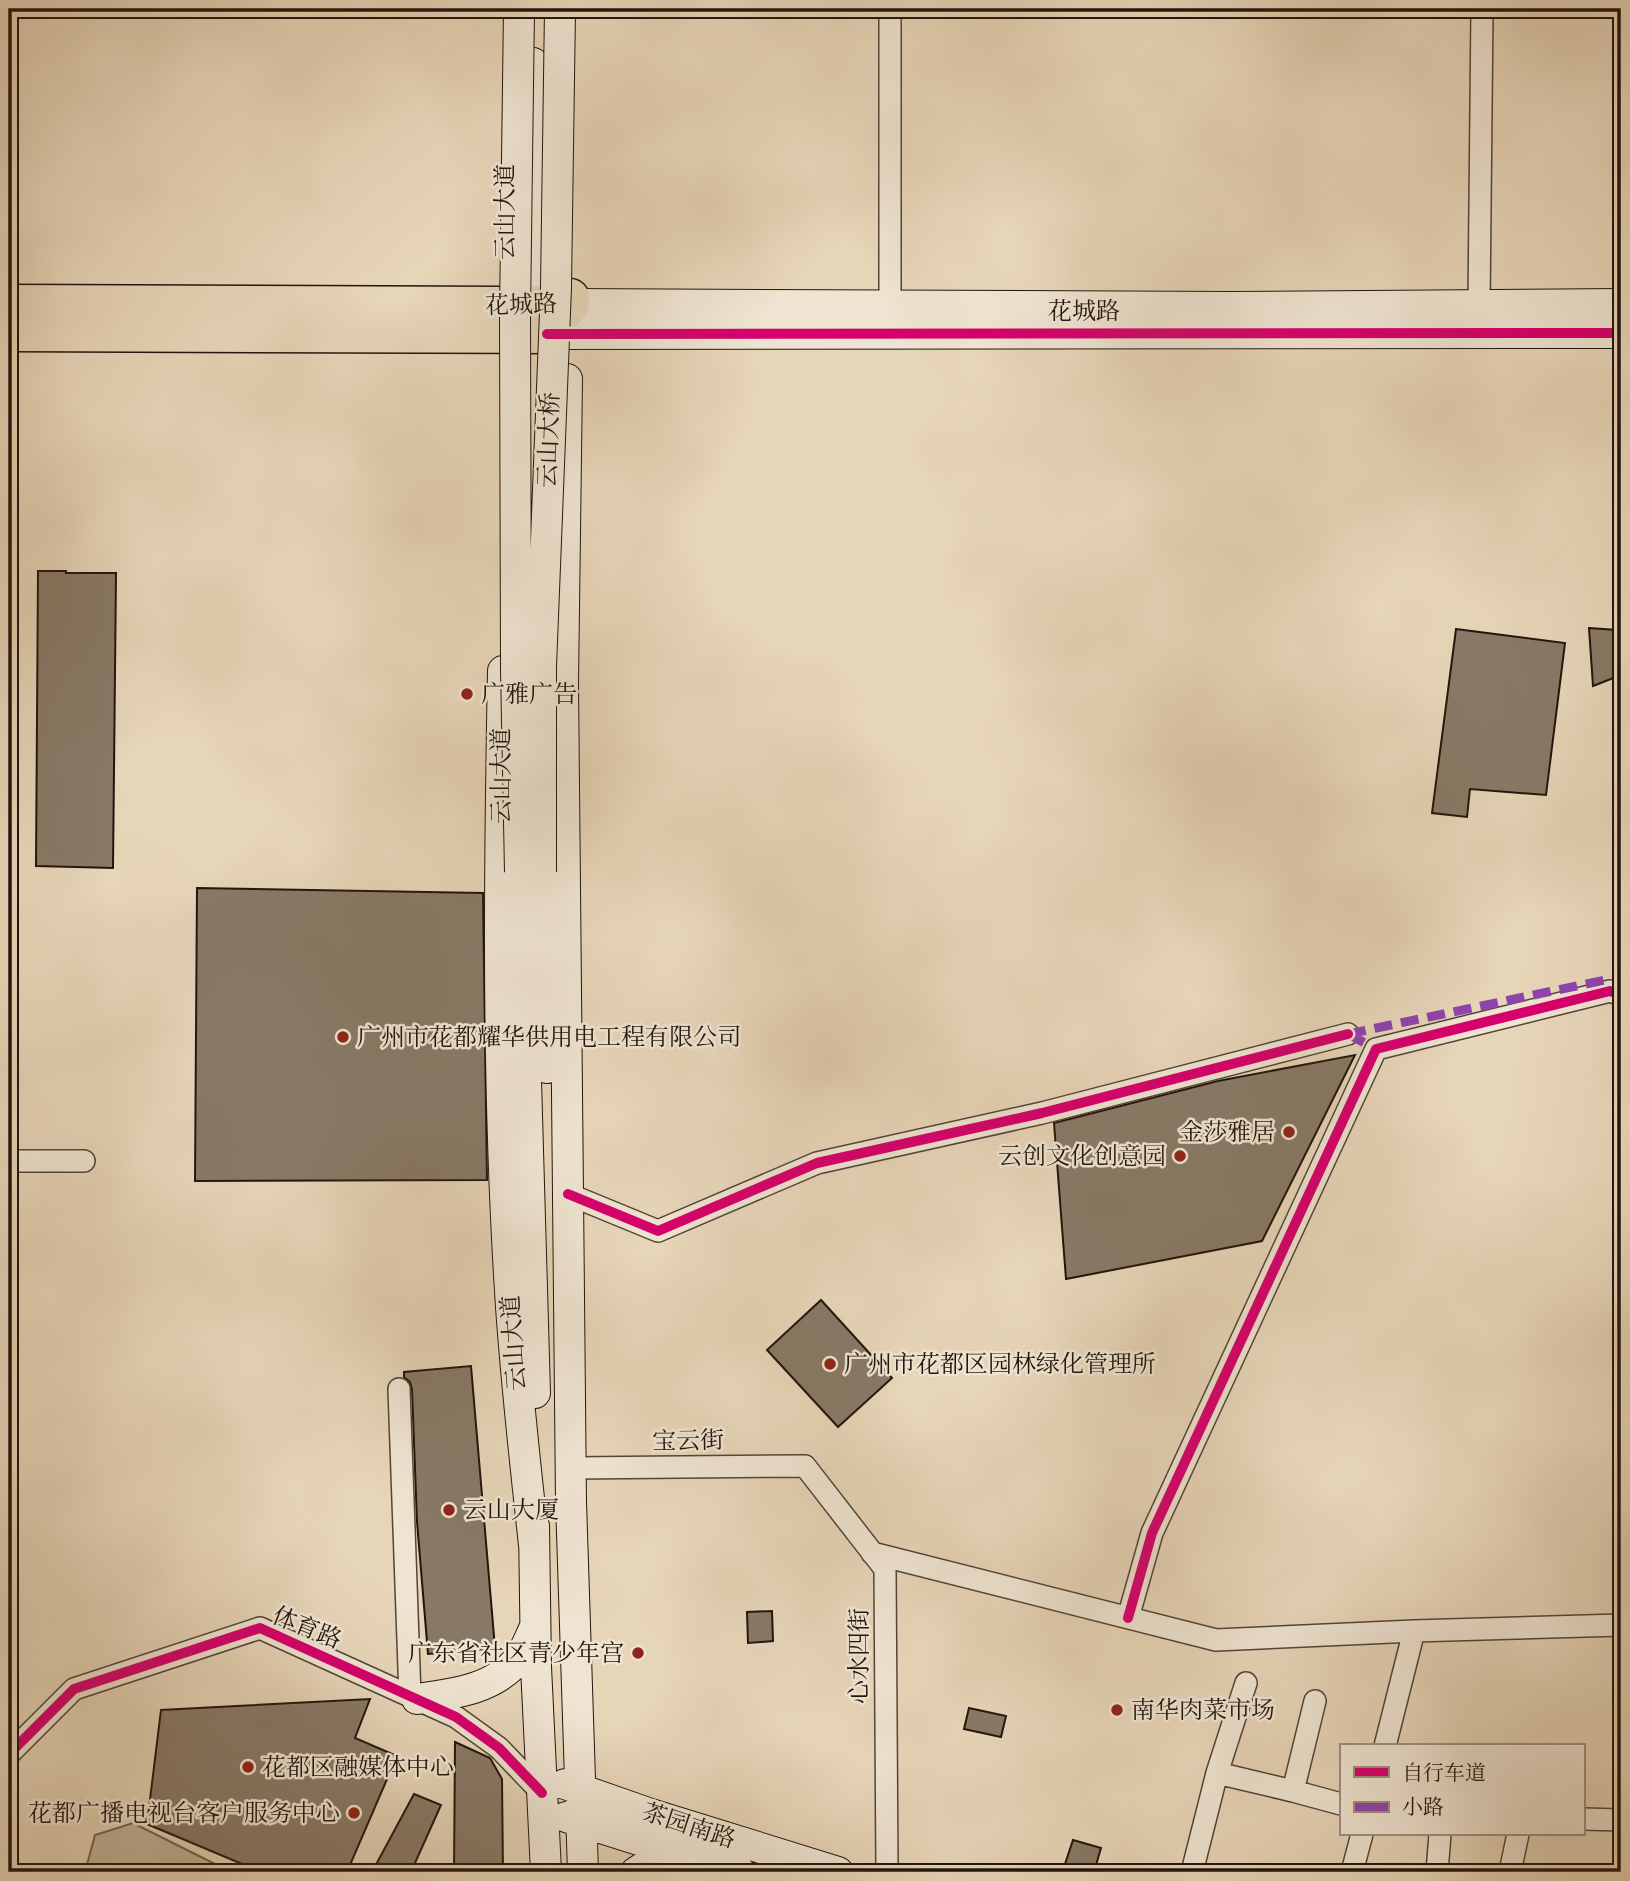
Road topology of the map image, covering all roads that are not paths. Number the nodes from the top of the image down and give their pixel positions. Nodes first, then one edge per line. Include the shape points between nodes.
1 (506, 9) edge
2 (519, 9) edge
3 (533, 9) edge
4 (546, 9) edge
5 (560, 9) edge
6 (574, 9) edge
7 (890, 9) edge
8 (1482, 9) edge
9 (571, 155) junction
10 (9, 304) edge
11 (1621, 304) edge
12 (1479, 305) junction
13 (890, 307) junction
14 (539, 320) junction
15 (9, 332) edge
16 (1621, 333) edge
17 (531, 872) junction
18 (1621, 995) edge
19 (1348, 1034) dead end
20 (9, 1161) edge
21 (84, 1161) dead end
22 (568, 1194) junction
23 (399, 1389) dead end
24 (805, 1466) joint
25 (571, 1468) junction
26 (571, 1502) junction
27 (534, 1545) junction
28 (872, 1553) junction
29 (1128, 1618) junction
30 (1621, 1625) edge
31 (535, 1627) junction
32 (1414, 1631) junction
33 (1246, 1683) dead end
34 (414, 1698) junction
35 (1315, 1701) dead end
36 (1386, 1744) edge
37 (9, 1754) edge
38 (1217, 1773) junction
39 (582, 1790) junction
40 (1293, 1791) junction
41 (542, 1792) junction
42 (1340, 1804) edge
43 (1584, 1819) edge
44 (1621, 1821) edge
45 (581, 1822) junction
46 (1361, 1836) edge
47 (1440, 1836) edge
48 (1518, 1836) edge
49 (679, 1853) junction
50 (546, 1872) edge
51 (583, 1872) edge
52 (636, 1872) edge
53 (740, 1872) edge
54 (838, 1872) edge
55 (887, 1872) edge
56 (1192, 1872) edge
57 (1352, 1872) edge
58 (1437, 1872) edge
59 (1510, 1872) edge

1 - 14 highway, 云山大道
2 - 17 main road, 云山大桥, bridge via 516,669
3 - 14 main road
4 - 9 main road via 553,105
5 - 17 main road, 云山大桥, bridge via 556,275
6 - 9 highway, 云山大道
7 - 13 street
8 - 12 street
9 - 14 highway, 云山大道
10 - 14 highway, 花城路
11 - 12 main road, 花城路
12 - 13 main road, 花城路
13 - 14 main road, 花城路
14 - 15 highway, 花城路
14 - 16 main road, 花城路
14 - 22 main road, 云山大道 via 565,470
14 - 27 main road, 云山大道 via 503,637 500,925 509,1276
17 - 26 main road, 云山大道
17 - 27 main road, 云山大道
18 - 29 street via 1610,990 1376,1049 1152,1533
19 - 22 street via 1042,1113 817,1163 658,1230
20 - 21 street
22 - 25 main road, 云山大道
23 - 34 street
24 - 25 street, 宝云街
24 - 28 street, 心水四街
25 - 26 main road, 云山大道
26 - 39 main road, 云山大道
27 - 31 main road, 云山大道
28 - 29 street
28 - 55 street, 心水四街 via 885,1569
29 - 32 street via 1216,1640
30 - 32 street
31 - 34 main road via 521,1656 501,1677 454,1693
31 - 41 main road, 云山大道
32 - 36 street
33 - 38 street
34 - 37 street, 体育路 via 260,1628 74,1689
34 - 41 street, 体育路 via 456,1717 499,1748
35 - 40 street
38 - 40 street
38 - 56 street
39 - 41 main road, 茶园南路
39 - 45 main road, 云山大道
39 - 54 main road, 茶园南路
40 - 42 street
41 - 45 main road, 茶园南路
41 - 50 main road, 云山大道
43 - 44 street
45 - 49 main road, 茶园南路
45 - 51 main road, 云山大道
46 - 57 street
47 - 58 street
48 - 59 street
49 - 52 main road
49 - 53 main road, 茶园南路

